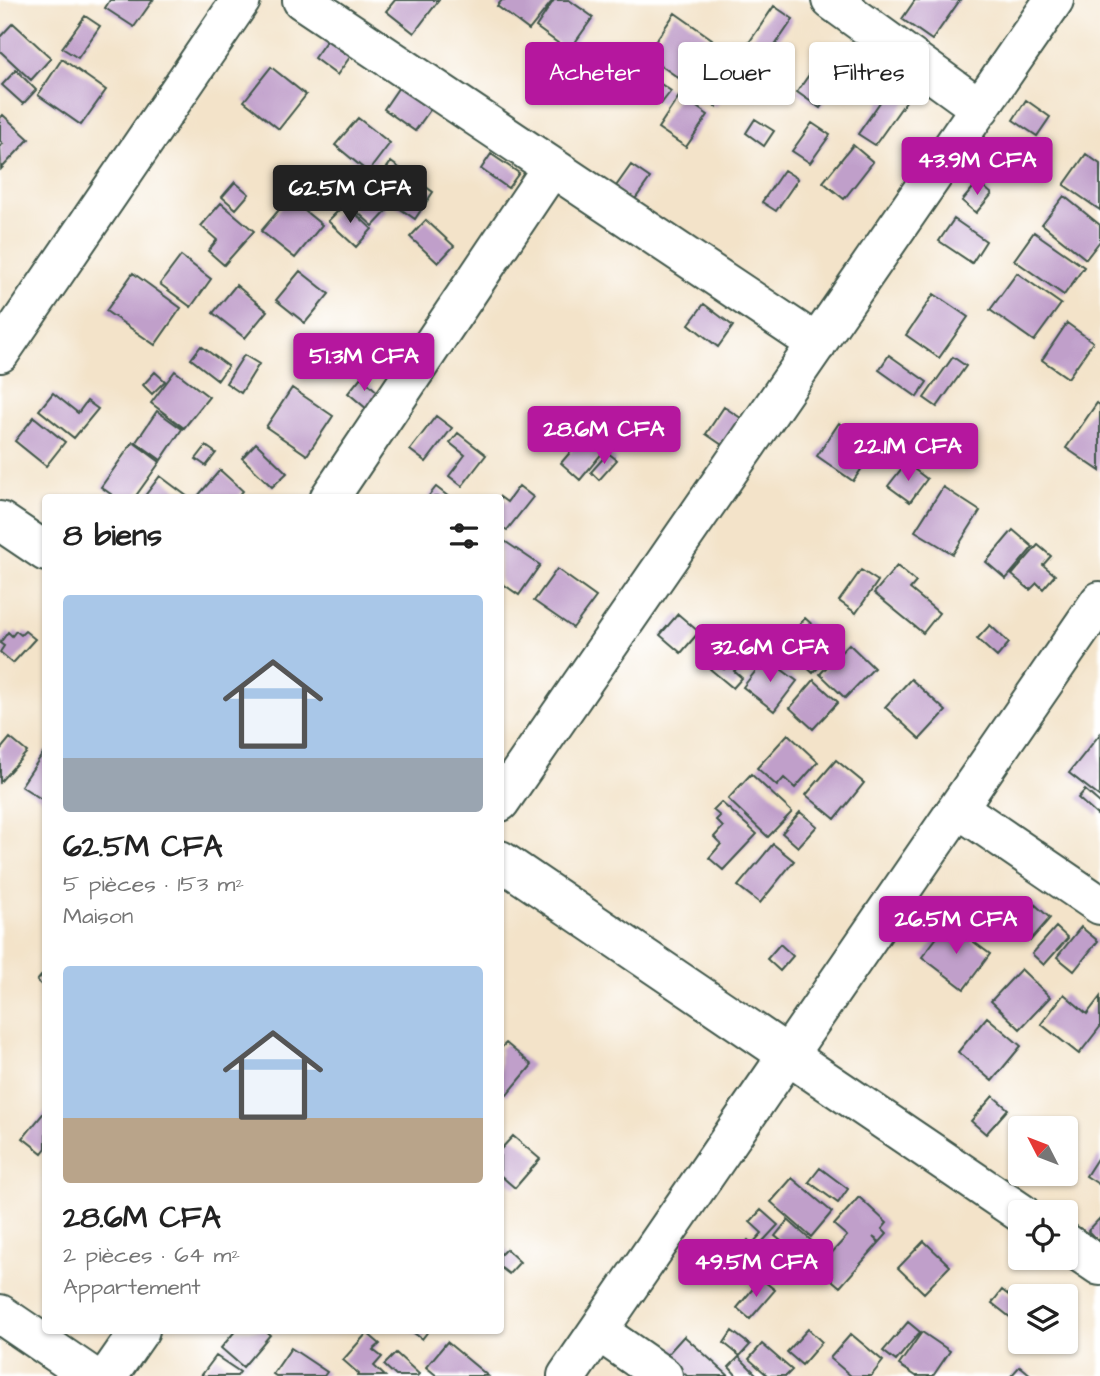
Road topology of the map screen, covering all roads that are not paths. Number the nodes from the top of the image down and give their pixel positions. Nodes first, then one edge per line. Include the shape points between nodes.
1 (241, 0) edge
2 (302, 0) edge
3 (831, 0) edge
4 (1054, 0) edge
5 (980, 108) junction
6 (552, 167) junction
7 (817, 344) junction
8 (0, 353) edge
9 (332, 494) edge
10 (0, 521) edge
11 (42, 549) edge
12 (1100, 601) edge
13 (504, 796) edge
14 (958, 807) junction
15 (504, 863) edge
16 (1100, 905) edge
17 (788, 1055) junction
18 (1008, 1204) edge
19 (1078, 1251) edge
20 (1100, 1266) edge
21 (0, 1314) edge
22 (598, 1331) junction
23 (137, 1334) edge
24 (91, 1376) edge
25 (108, 1376) edge
26 (567, 1376) edge
27 (663, 1376) edge

1 - 8 street
2 - 6 street
3 - 5 street
4 - 5 street
5 - 7 street
6 - 7 street
6 - 9 street
7 - 13 street
10 - 11 street
12 - 14 street
14 - 16 street
14 - 17 street
15 - 17 street
17 - 18 street
17 - 22 street
19 - 20 street
21 - 24 street
22 - 26 street
22 - 27 street
23 - 25 street

